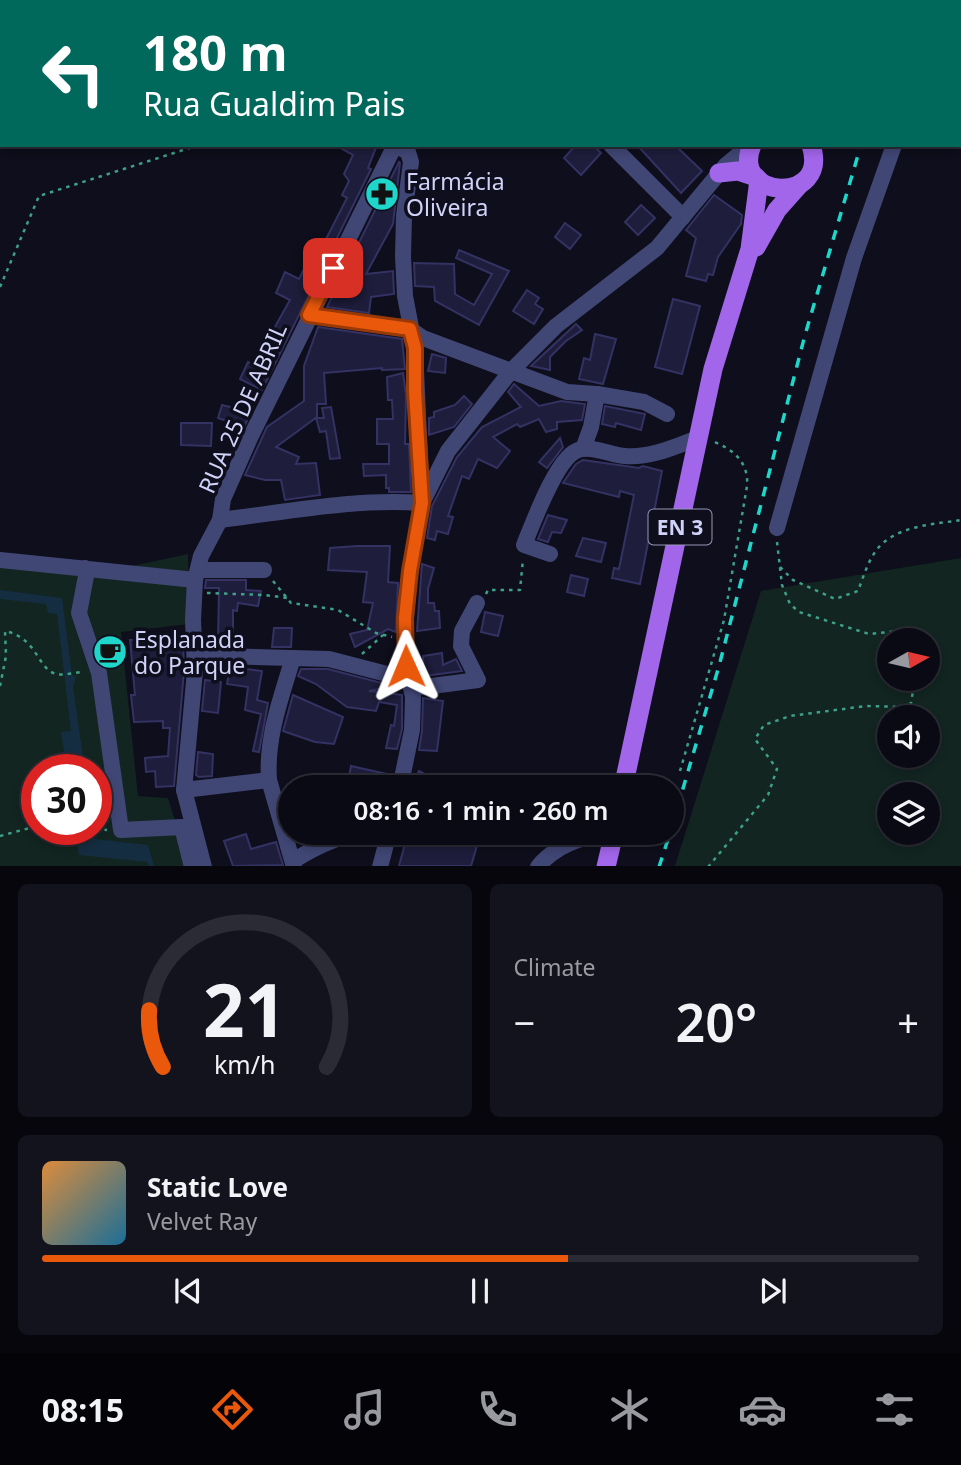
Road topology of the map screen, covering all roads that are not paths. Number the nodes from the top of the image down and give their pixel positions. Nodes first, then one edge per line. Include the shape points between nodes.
1 (394, 147) edge
2 (399, 147) edge
3 (613, 147) edge
4 (749, 147) edge
5 (751, 147) edge
6 (893, 147) edge
7 (813, 149) edge
8 (719, 173) junction
9 (757, 179) junction
10 (802, 182) junction
11 (683, 217) junction
12 (745, 270) junction
13 (309, 315) junction
14 (410, 329) junction
15 (511, 371) junction
16 (597, 394) junction
17 (667, 414) dead end
18 (698, 438) junction
19 (583, 449) junction
20 (422, 503) junction
21 (220, 520) junction
22 (777, 528) road end
23 (537, 550) road end
24 (0, 559) edge
25 (85, 568) junction
26 (264, 570) road end
27 (195, 581) junction
28 (477, 603) road end
29 (195, 652) junction
30 (293, 658) junction
31 (410, 683) junction
32 (403, 775) edge
33 (627, 775) edge
34 (269, 780) junction
35 (184, 790) junction
36 (321, 845) edge
37 (386, 845) edge
38 (570, 845) edge
39 (611, 845) edge
40 (292, 865) edge
41 (192, 866) edge
42 (204, 866) edge
43 (380, 866) edge
44 (538, 866) edge
45 (606, 866) edge

1 - 13 street, RUA 25 DE ABRIL
2 - 14 street via 411,159 402,256
3 - 11 street
4 - 8 street
5 - 9 main road, EN 3
6 - 22 street via 854,258
7 - 10 main road, EN 3 via 810,172
8 - 9 main road via 738,171
8 - 11 street
9 - 10 main road via 776,189
9 - 12 main road, EN 3
10 - 12 main road, EN 3 via 778,210
11 - 15 street via 657,248 555,326
12 - 18 main road, EN 3 via 713,369
13 - 14 street
13 - 21 street, RUA 25 DE ABRIL via 228,487
14 - 15 street
14 - 20 street via 415,348
15 - 16 street via 567,392
15 - 20 street via 448,451
16 - 17 street via 644,402
16 - 19 street
18 - 19 street via 644,456
18 - 33 main road, EN 3
19 - 23 street via 565,458 537,512
20 - 21 street via 353,504
20 - 31 street via 410,571 405,641
21 - 27 street, RUA 25 DE ABRIL via 201,556
24 - 25 street
25 - 27 street
25 - 41 street via 79,613 99,673 121,830 182,827
26 - 27 street
27 - 29 street
28 - 31 street via 461,631 461,646 478,680 424,687
29 - 30 street
29 - 35 street
30 - 31 street via 329,659
30 - 34 street via 273,723
31 - 32 street via 412,730
34 - 35 street
34 - 40 street
35 - 42 street
36 - 40 street
37 - 43 street
38 - 44 street
39 - 45 main road

